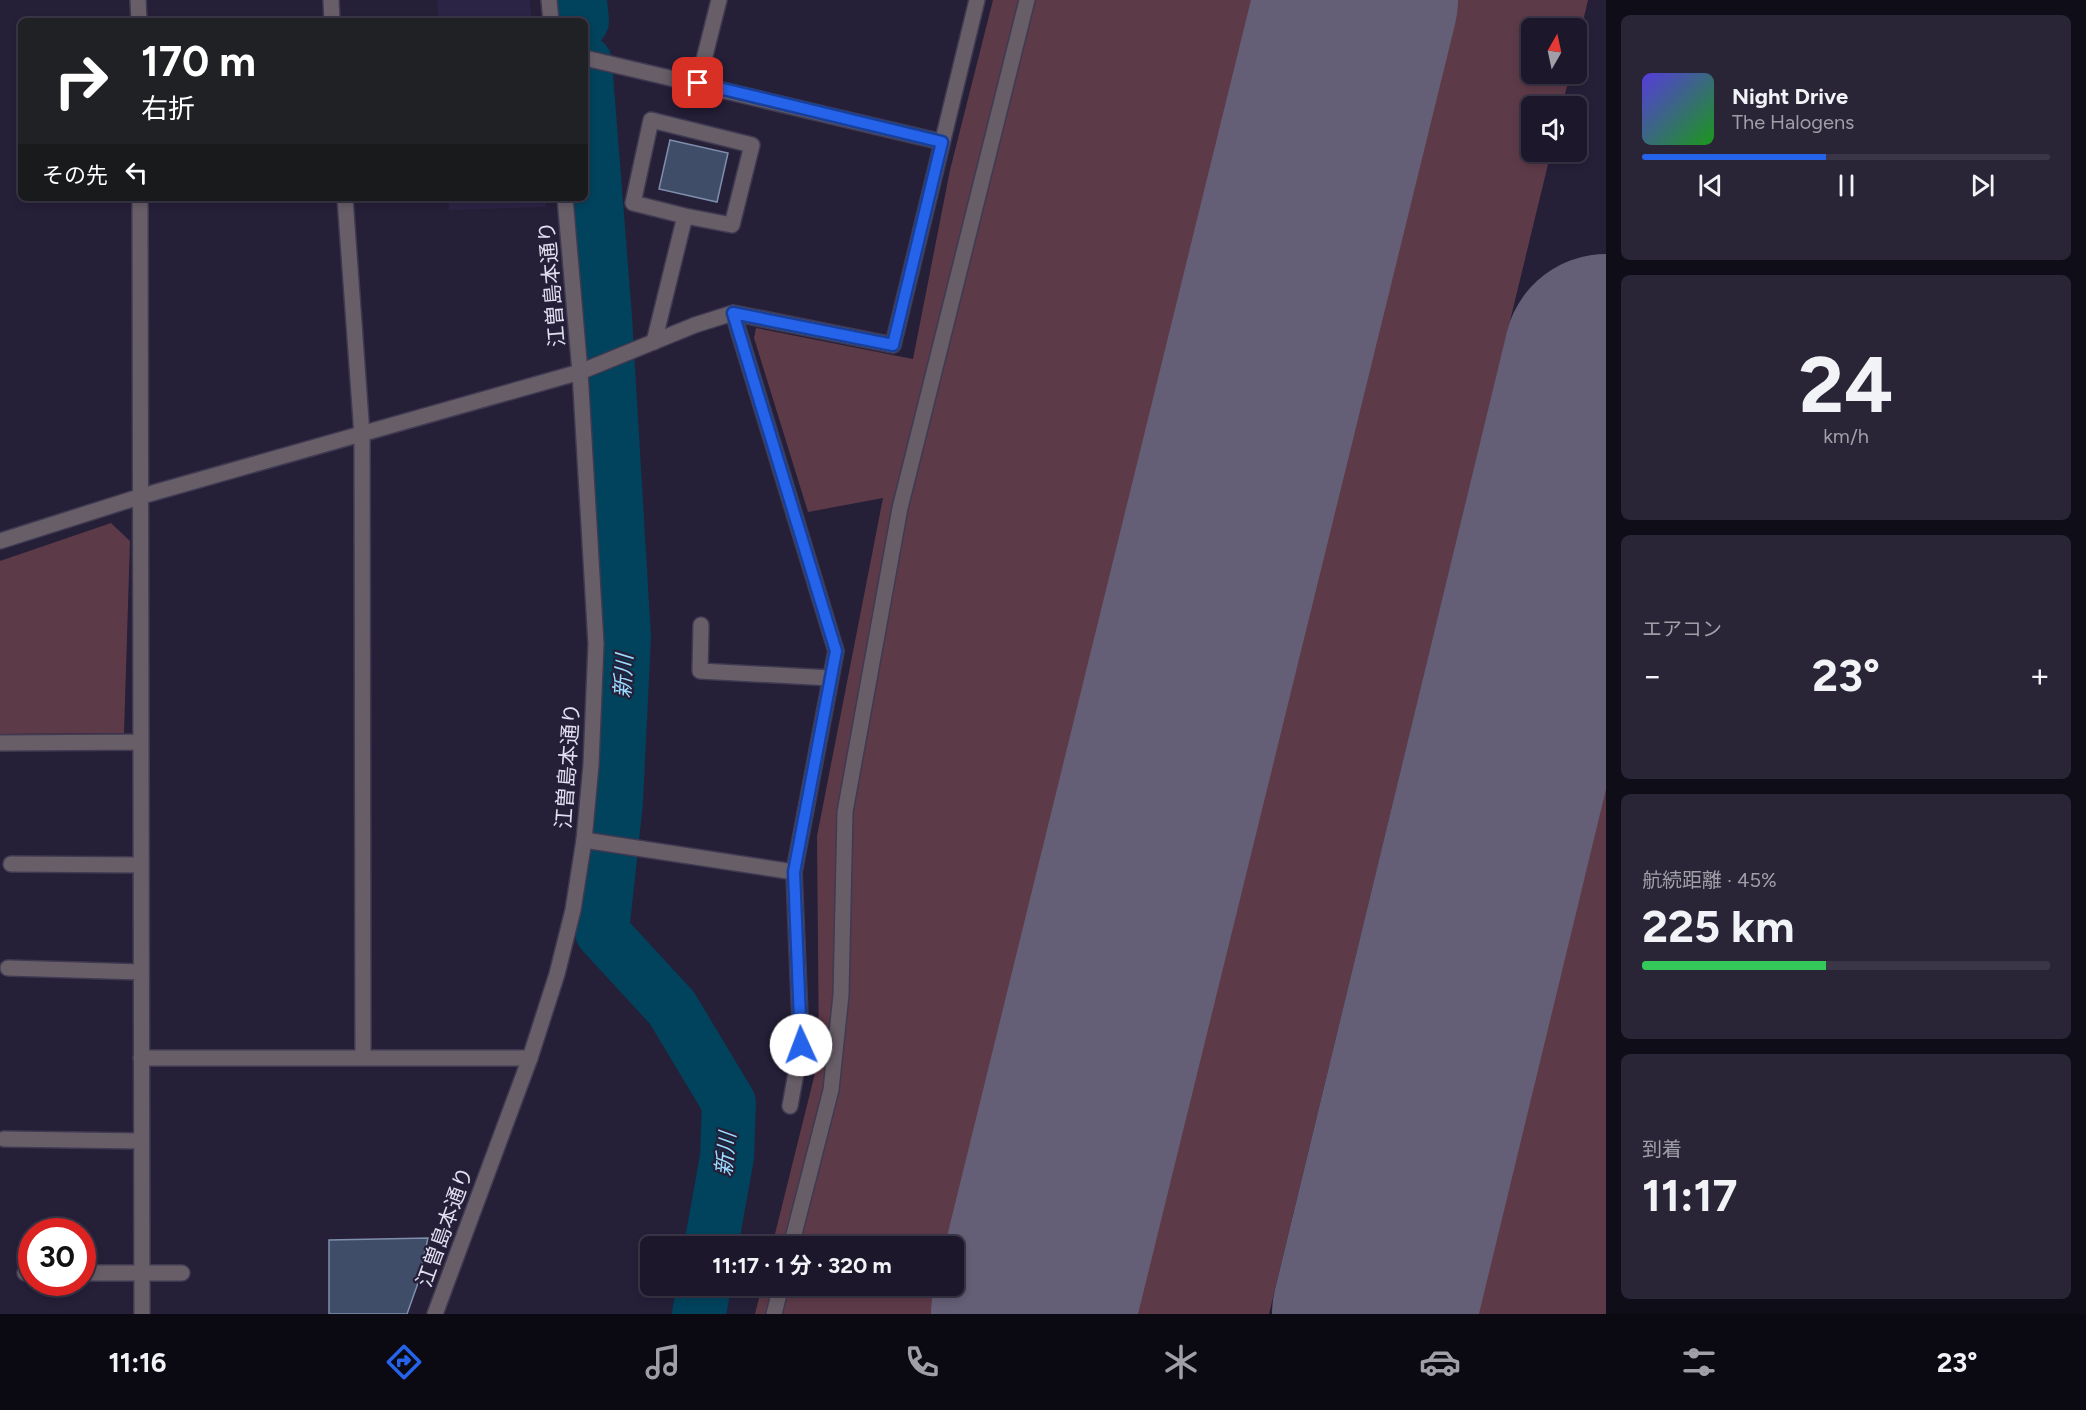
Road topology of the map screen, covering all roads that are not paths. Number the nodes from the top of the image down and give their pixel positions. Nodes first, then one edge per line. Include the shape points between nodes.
1 (138, 0) edge
2 (331, 0) edge
3 (549, 0) edge
4 (719, 0) edge
5 (977, 0) edge
6 (1027, 0) edge
7 (138, 18) edge
8 (332, 18) edge
9 (550, 18) edge
10 (588, 59) edge
11 (698, 83) junction
12 (942, 142) junction
13 (140, 201) edge
14 (345, 201) edge
15 (566, 201) edge
16 (685, 216) junction
17 (733, 313) junction
18 (654, 342) junction
19 (580, 372) junction
20 (362, 435) junction
21 (142, 496) junction
22 (0, 541) edge
23 (701, 625) dead end
24 (831, 678) junction
25 (141, 742) junction
26 (0, 743) edge
27 (584, 840) junction
28 (11, 864) dead end
29 (141, 865) junction
30 (794, 872) junction
31 (8, 968) dead end
32 (141, 972) junction
33 (363, 1057) junction
34 (141, 1058) junction
35 (530, 1058) junction
36 (790, 1106) dead end
37 (4, 1139) dead end
38 (141, 1141) junction
39 (794, 1236) edge
40 (96, 1273) edge
41 (142, 1273) junction
42 (182, 1273) dead end
43 (779, 1296) edge
44 (142, 1314) edge
45 (435, 1314) edge
46 (774, 1314) edge

1 - 7 street
2 - 8 street
3 - 9 street
4 - 11 street
5 - 12 street
6 - 39 street via 900,508 844,812 842,995 831,1090
10 - 11 street
11 - 12 street
12 - 17 street via 893,345
13 - 21 street
14 - 20 street
15 - 19 street, 江曽島本通り
16 - 16 street via 633,203 651,120 752,145 732,225
16 - 18 street
17 - 18 street
17 - 24 street via 836,651
18 - 19 street
19 - 20 street
19 - 27 street, 江曽島本通り via 596,644
20 - 21 street
20 - 33 street
21 - 22 street
21 - 25 street
23 - 24 street via 700,671
24 - 30 street
25 - 26 street
25 - 29 street
27 - 30 street
27 - 35 street, 江曽島本通り via 573,910
28 - 29 street
29 - 32 street
30 - 36 street via 801,1045
31 - 32 street
32 - 34 street
33 - 34 street
33 - 35 street
34 - 38 street
35 - 45 street, 江曽島本通り
37 - 38 street
38 - 41 street
40 - 41 street
41 - 42 street
41 - 44 street
43 - 46 street

